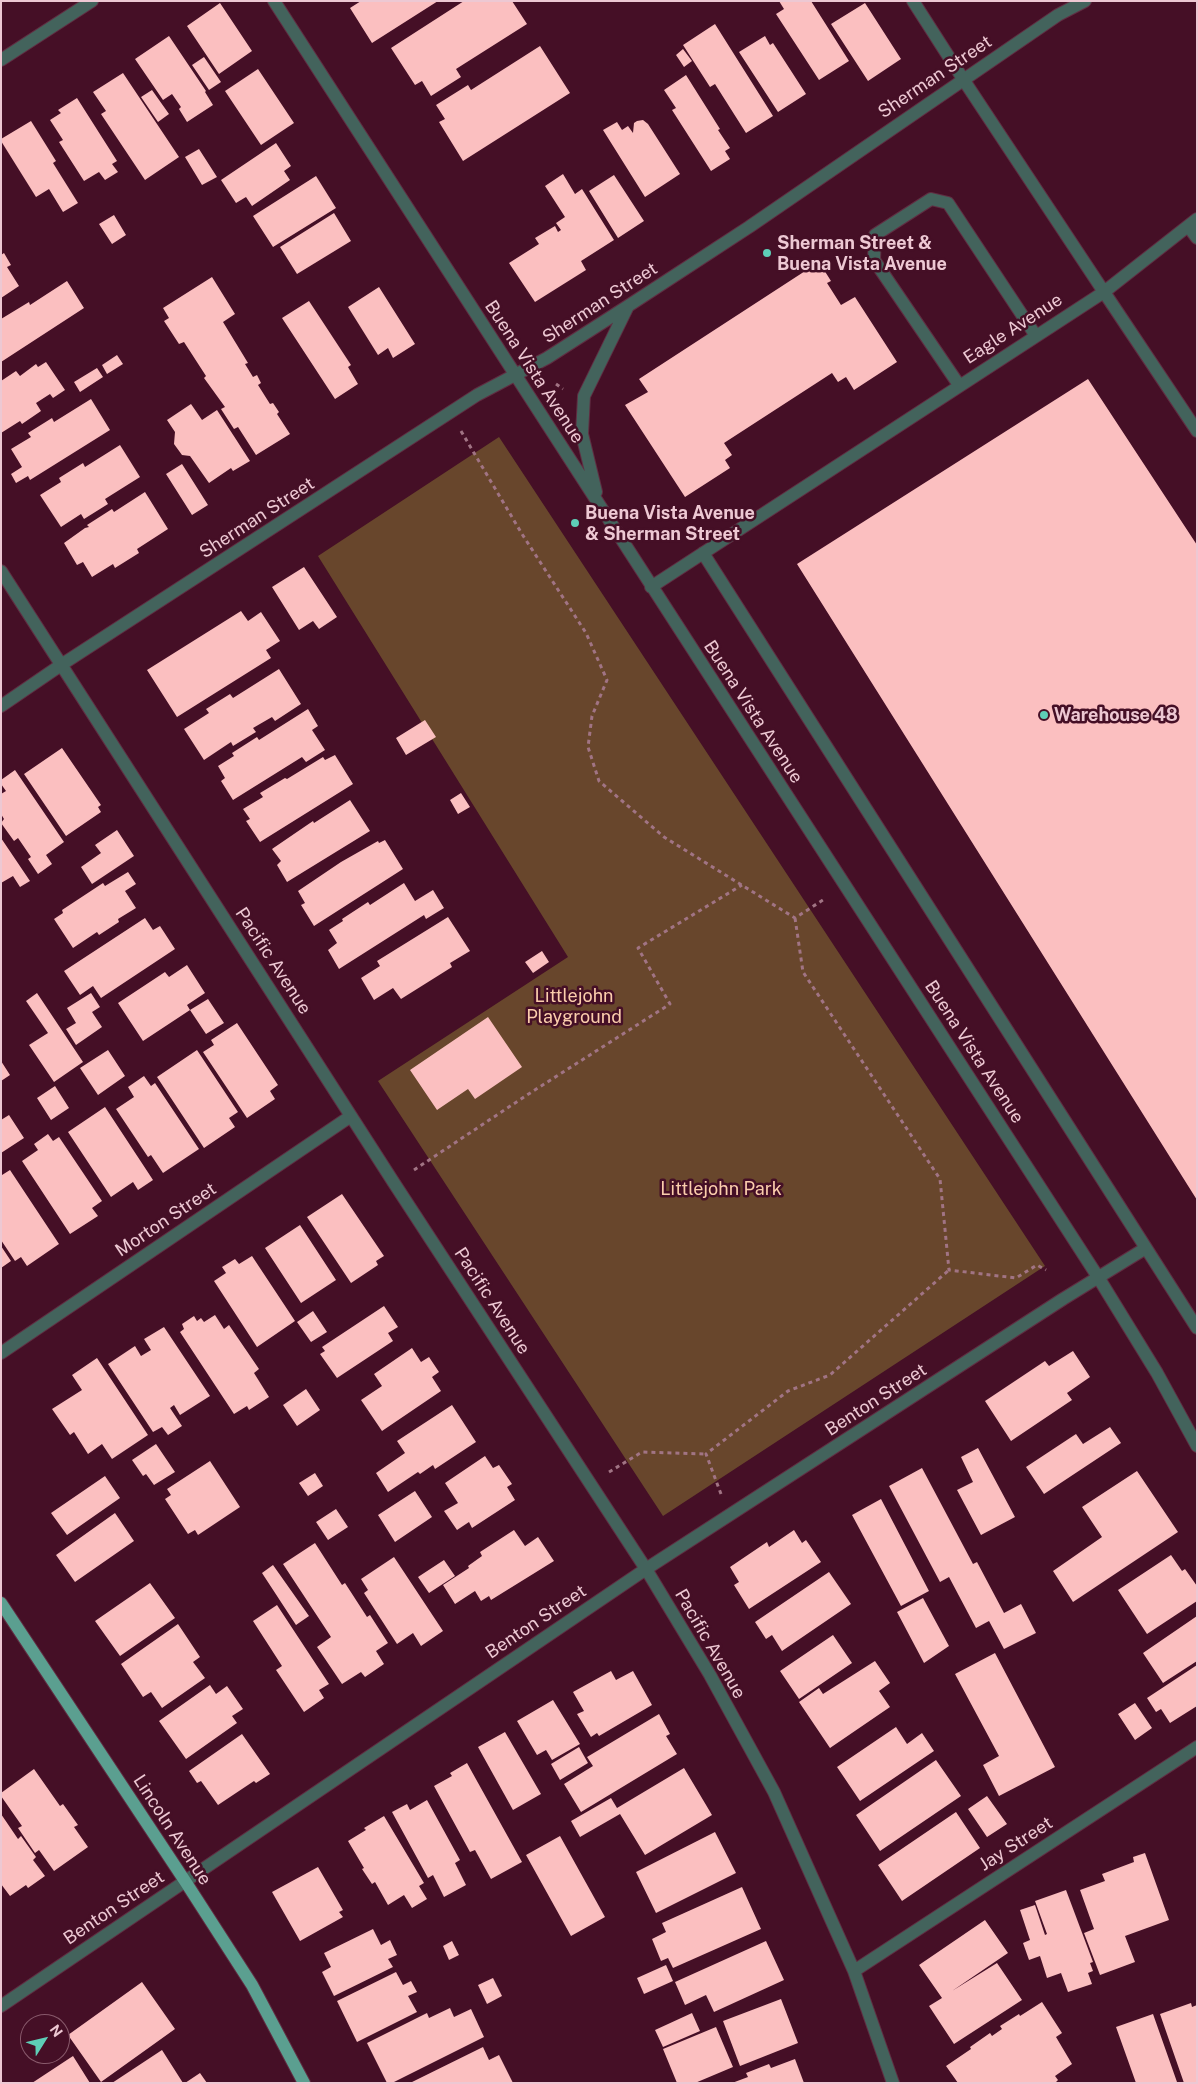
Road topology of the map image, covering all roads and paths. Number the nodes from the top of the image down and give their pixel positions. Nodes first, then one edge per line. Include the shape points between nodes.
1 (92, 1) edge
2 (274, 1) edge
3 (913, 1) edge
4 (1085, 1) edge
5 (1, 60) edge
6 (962, 79) junction
7 (1192, 222) edge
8 (1197, 238) edge
9 (1104, 292) junction
10 (628, 306) junction
11 (1036, 336) junction
12 (514, 375) junction
13 (959, 385) junction
14 (450, 414) junction
15 (1197, 431) edge
16 (598, 501) junction
17 (703, 554) junction
18 (1, 571) edge
19 (651, 587) junction
20 (61, 665) junction
21 (1, 706) edge
22 (846, 885) junction
23 (742, 886) junction
24 (795, 918) junction
25 (351, 1116) junction
26 (394, 1183) junction
27 (1146, 1248) junction
28 (949, 1270) junction
29 (1046, 1270) dead end
30 (1098, 1277) junction
31 (1197, 1328) edge
32 (1, 1353) edge
33 (1197, 1446) edge
34 (706, 1454) junction
35 (591, 1483) junction
36 (729, 1515) junction
37 (646, 1568) junction
38 (1, 1603) edge
39 (1197, 1747) edge
40 (185, 1881) junction
41 (854, 1971) junction
42 (1, 2006) edge
43 (304, 2083) edge
44 (893, 2083) edge

1 - 5 street
2 - 12 street, Buena Vista Avenue
3 - 6 street
4 - 6 street, Sherman Street via 1058,15
6 - 9 street
6 - 10 street, Sherman Street via 749,227
7 - 8 street
7 - 9 street, Eagle Avenue
9 - 11 street, Eagle Avenue
9 - 15 street
10 - 12 street, Sherman Street via 547,358
10 - 16 street via 584,396 582,434
11 - 13 street, Eagle Avenue
11 - 13 street via 948,203 931,199 875,235 874,260
12 - 14 street, Sherman Street
12 - 16 street, Buena Vista Avenue
13 - 17 street, Eagle Avenue
14 - 20 street, Sherman Street
14 - 23 path via 586,633 607,680 592,716 588,748 599,781 664,837
16 - 19 street, Buena Vista Avenue
17 - 19 street, Eagle Avenue
17 - 27 street
18 - 20 street, Pacific Avenue
19 - 22 street, Buena Vista Avenue
20 - 21 street, Sherman Street
20 - 25 street, Pacific Avenue
22 - 24 path
22 - 30 street, Buena Vista Avenue
23 - 24 path
23 - 26 path via 638,948 670,1004
24 - 28 path via 803,972 940,1179
25 - 26 street, Pacific Avenue
25 - 32 street, Morton Street
26 - 35 street, Pacific Avenue
27 - 30 street, Benton Street
27 - 31 street
28 - 29 path via 1016,1278 1037,1265
28 - 34 path via 830,1375 788,1391
30 - 33 street, Buena Vista Avenue
30 - 36 street, Benton Street
34 - 35 path via 642,1452
34 - 36 path
35 - 37 street, Pacific Avenue
36 - 37 street, Benton Street
37 - 40 street, Benton Street
37 - 41 street, Pacific Avenue via 774,1792
38 - 40 main road, Lincoln Avenue
39 - 41 street, Jay Street
40 - 42 street, Benton Street
40 - 43 main road, Lincoln Avenue via 252,1985
41 - 44 street, Pacific Avenue

